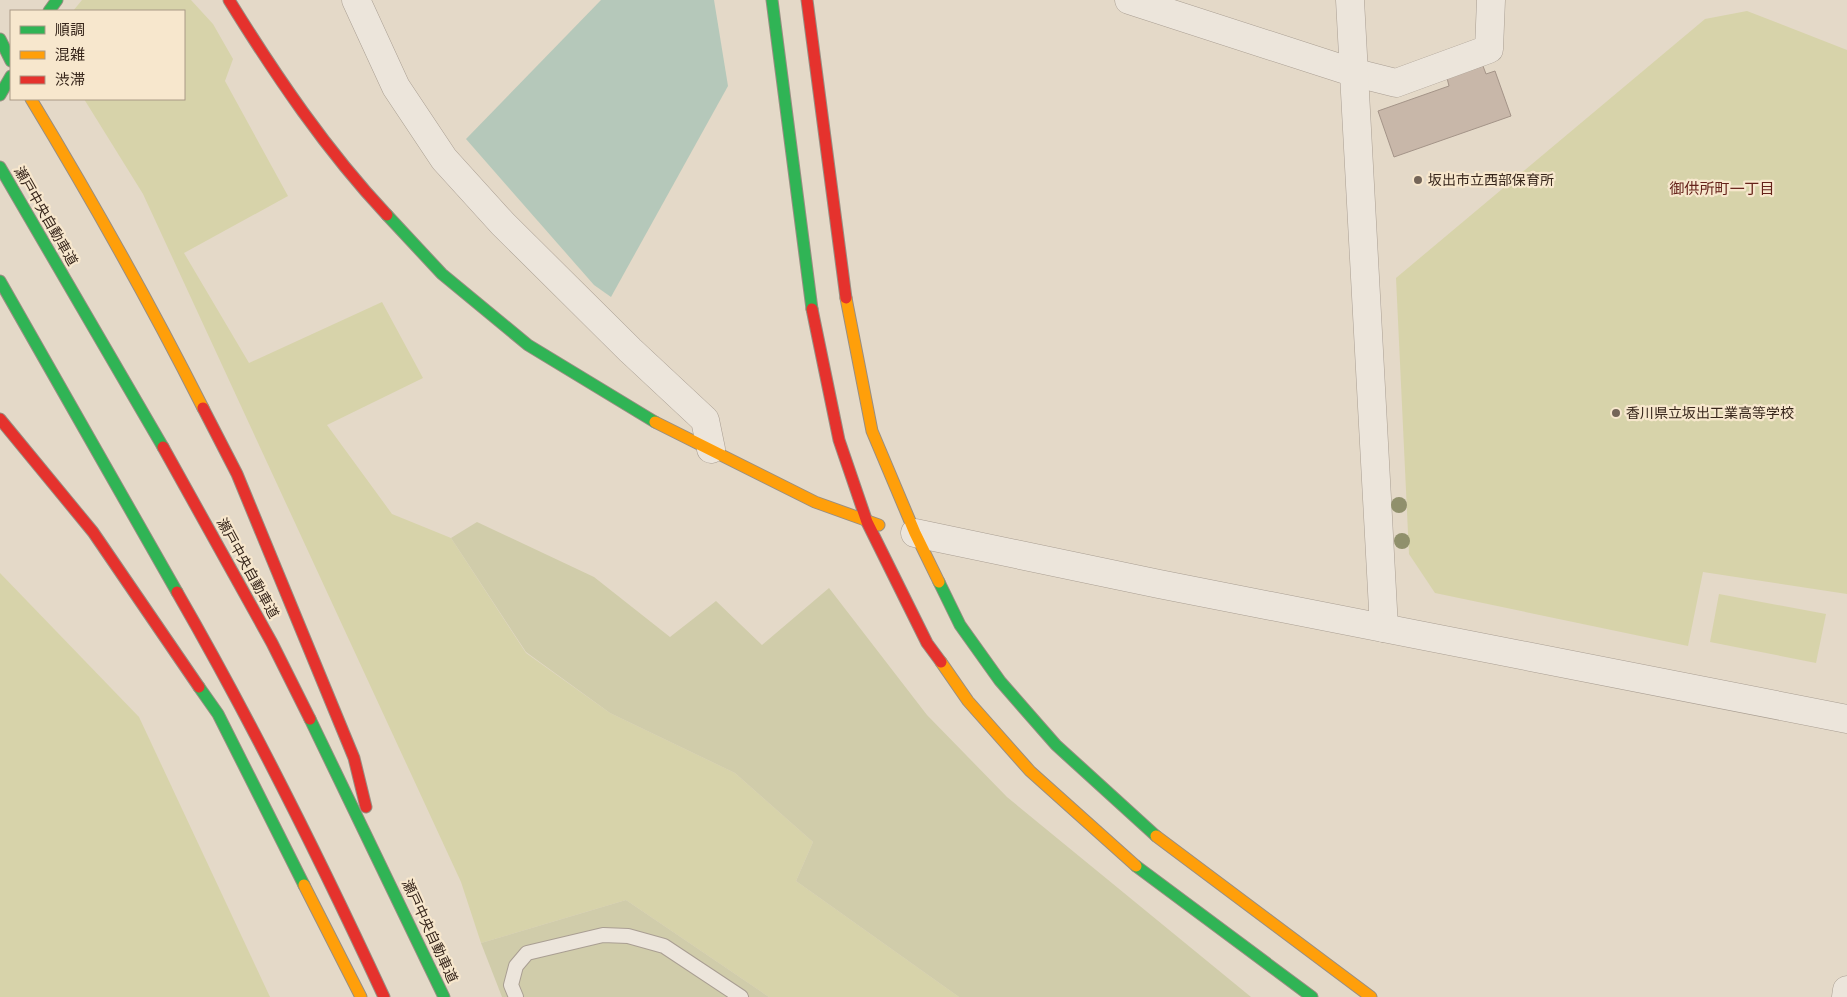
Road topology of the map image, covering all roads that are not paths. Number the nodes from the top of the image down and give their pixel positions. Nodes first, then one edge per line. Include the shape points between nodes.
1 (229, 0) edge
2 (356, 0) edge
3 (772, 0) edge
4 (808, 0) edge
5 (1129, 0) edge
6 (1350, 0) edge
7 (1491, 0) edge
8 (0, 39) edge
9 (10, 59) edge
10 (1352, 72) junction
11 (10, 78) edge
12 (0, 95) edge
13 (32, 100) edge
14 (0, 167) edge
15 (0, 281) edge
16 (0, 419) edge
17 (712, 449) junction
18 (867, 522) junction
19 (899, 529) junction
20 (1384, 628) junction
21 (1847, 719) edge
22 (376, 853) junction
23 (1847, 990) edge
24 (361, 997) edge
25 (384, 997) edge
26 (444, 997) edge
27 (516, 997) edge
28 (741, 997) edge
29 (1312, 997) edge
30 (1371, 997) edge
31 (1846, 997) edge

1 - 17 main road via 270,67 350,176 442,274 528,345 653,421
2 - 17 street via 396,88 444,158 510,231 706,420
3 - 18 main road via 813,317 839,440
4 - 19 main road via 848,310 870,422
5 - 10 street
6 - 10 street
7 - 10 street via 1490,49 1396,82
8 - 9 main road
10 - 20 street
11 - 12 main road
13 - 22 main road via 166,335 237,474 354,758
14 - 22 main road, 瀬戸中央自動車道 via 143,410 272,643
15 - 25 main road via 221,668 329,878
16 - 24 main road via 93,532 218,714
17 - 18 main road via 814,502
18 - 19 main road
18 - 29 main road via 927,643 968,700 1030,771 1126,858
19 - 20 street
19 - 30 main road via 1000,681 1056,745 1146,828
20 - 21 street
22 - 26 main road, 瀬戸中央自動車道
23 - 31 street
27 - 28 lane via 511,985 516,966 527,953 603,935 628,936 664,946

